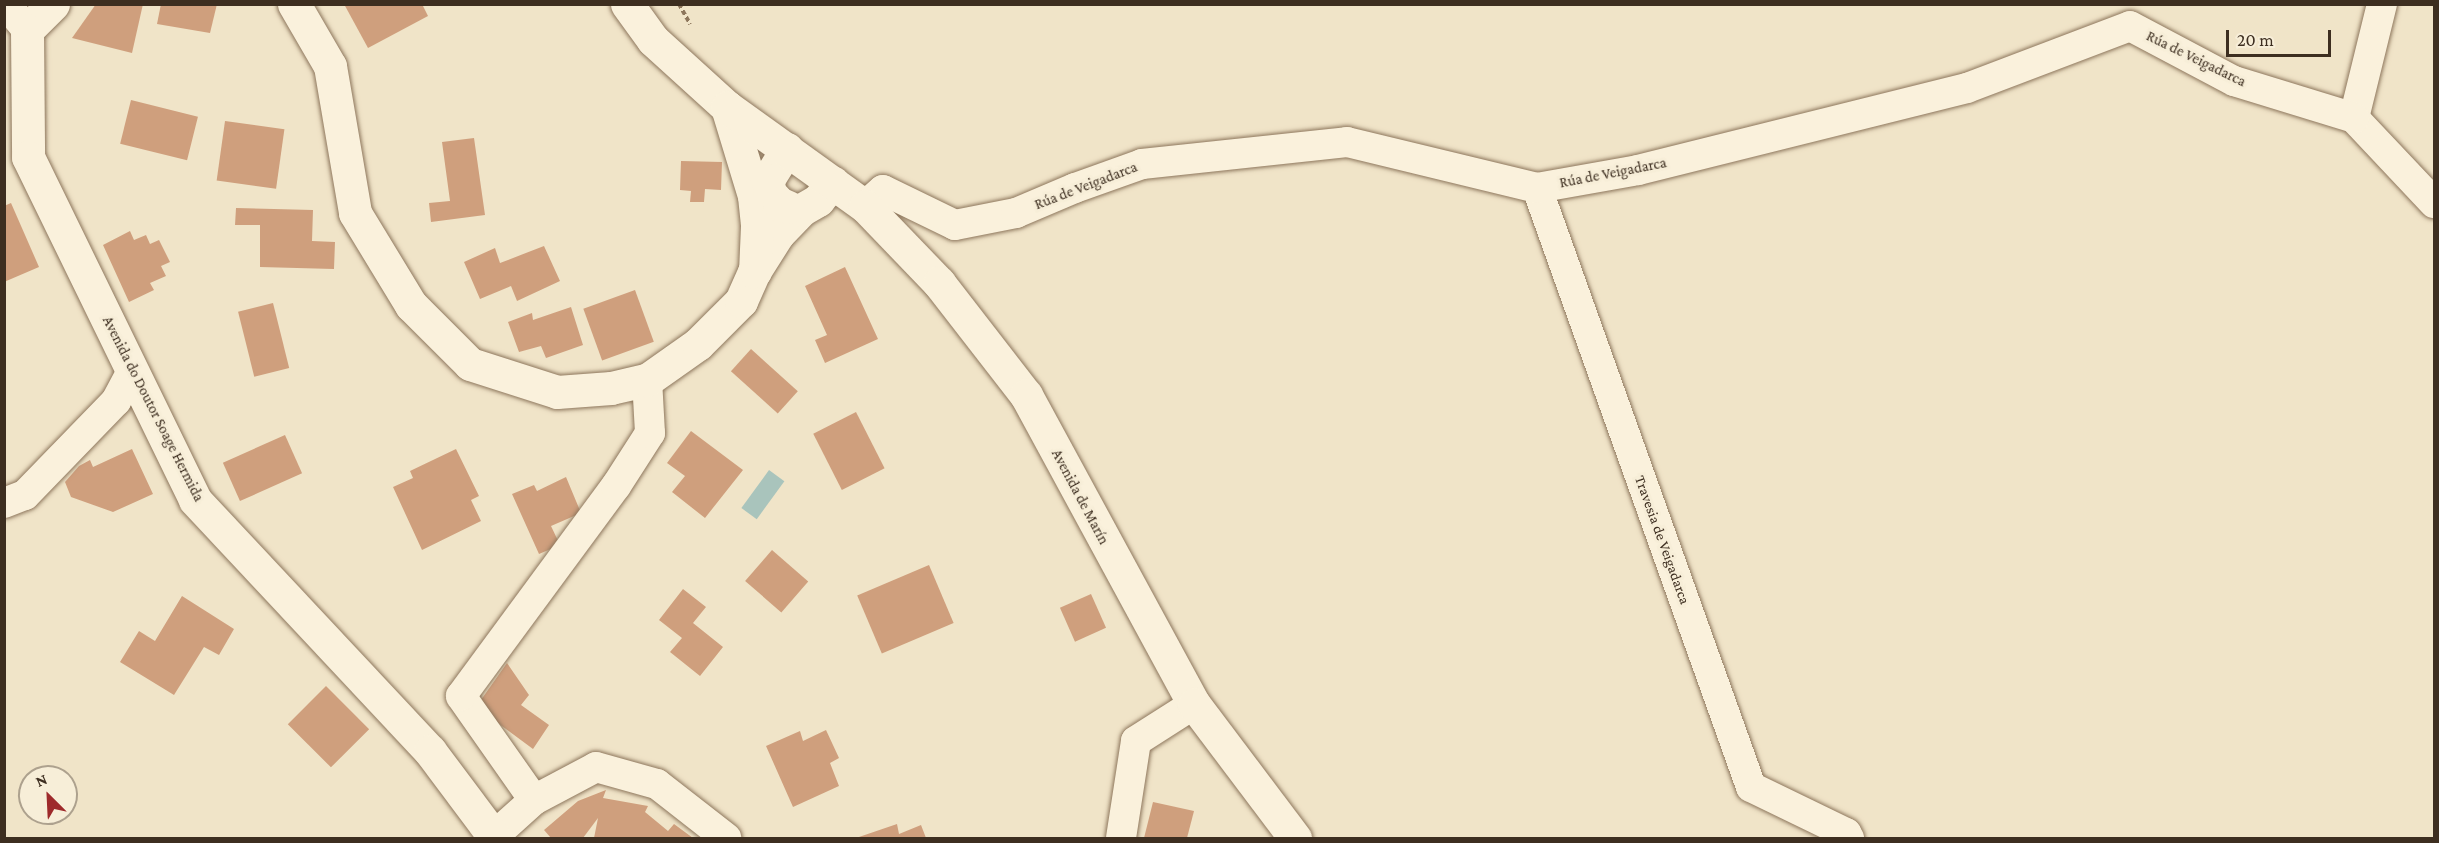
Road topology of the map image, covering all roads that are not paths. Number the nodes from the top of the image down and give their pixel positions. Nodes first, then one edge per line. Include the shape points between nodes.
1 (6, 4) edge
2 (53, 4) edge
3 (294, 4) edge
4 (627, 4) edge
5 (2382, 4) edge
6 (2127, 15) edge
7 (27, 30) junction
8 (727, 107) junction
9 (2354, 118) junction
10 (787, 149) junction
11 (832, 182) junction
12 (761, 188) junction
13 (1537, 188) junction
14 (2434, 204) edge
15 (865, 206) junction
16 (801, 210) junction
17 (754, 272) junction
18 (132, 371) junction
19 (647, 380) junction
20 (4, 503) edge
21 (1194, 704) junction
22 (534, 800) junction
23 (494, 837) edge
24 (726, 838) edge
25 (1121, 838) edge
26 (1295, 838) edge
27 (1849, 838) edge

1 - 7 street
2 - 7 street
3 - 19 street via 330,66 355,213 411,305 470,364 557,392 611,388
4 - 8 street, Avenida de Marín via 653,40
5 - 9 street
6 - 9 street, Rúa de Veigadarca via 2234,81
6 - 13 street, Rúa de Veigadarca via 1967,88 1638,170
7 - 18 street, Avenida do Doutor Soage Hermida via 28,157
8 - 10 street, Avenida de Marín
8 - 12 street
9 - 14 street
10 - 11 street, Avenida de Marín
10 - 12 street
11 - 15 street, Avenida de Marín
11 - 16 street via 818,200
12 - 16 street via 779,203
12 - 17 street
13 - 15 street, Rúa de Veigadarca via 1347,142 1142,164 1016,213 955,225 883,190
13 - 27 street, Travesia de Veigadarca via 1751,787 1846,833
15 - 21 street, Avenida de Marín via 939,283 1026,395
16 - 17 street via 778,234
17 - 19 street via 741,301 698,344
18 - 20 street via 116,401 25,495
18 - 23 street, Avenida do Doutor Soage Hermida via 195,500 430,751
19 - 22 street via 650,433 616,486 461,696
21 - 25 street via 1136,741
21 - 26 street, Avenida de Marín
22 - 23 street
22 - 24 street via 596,767 657,784

